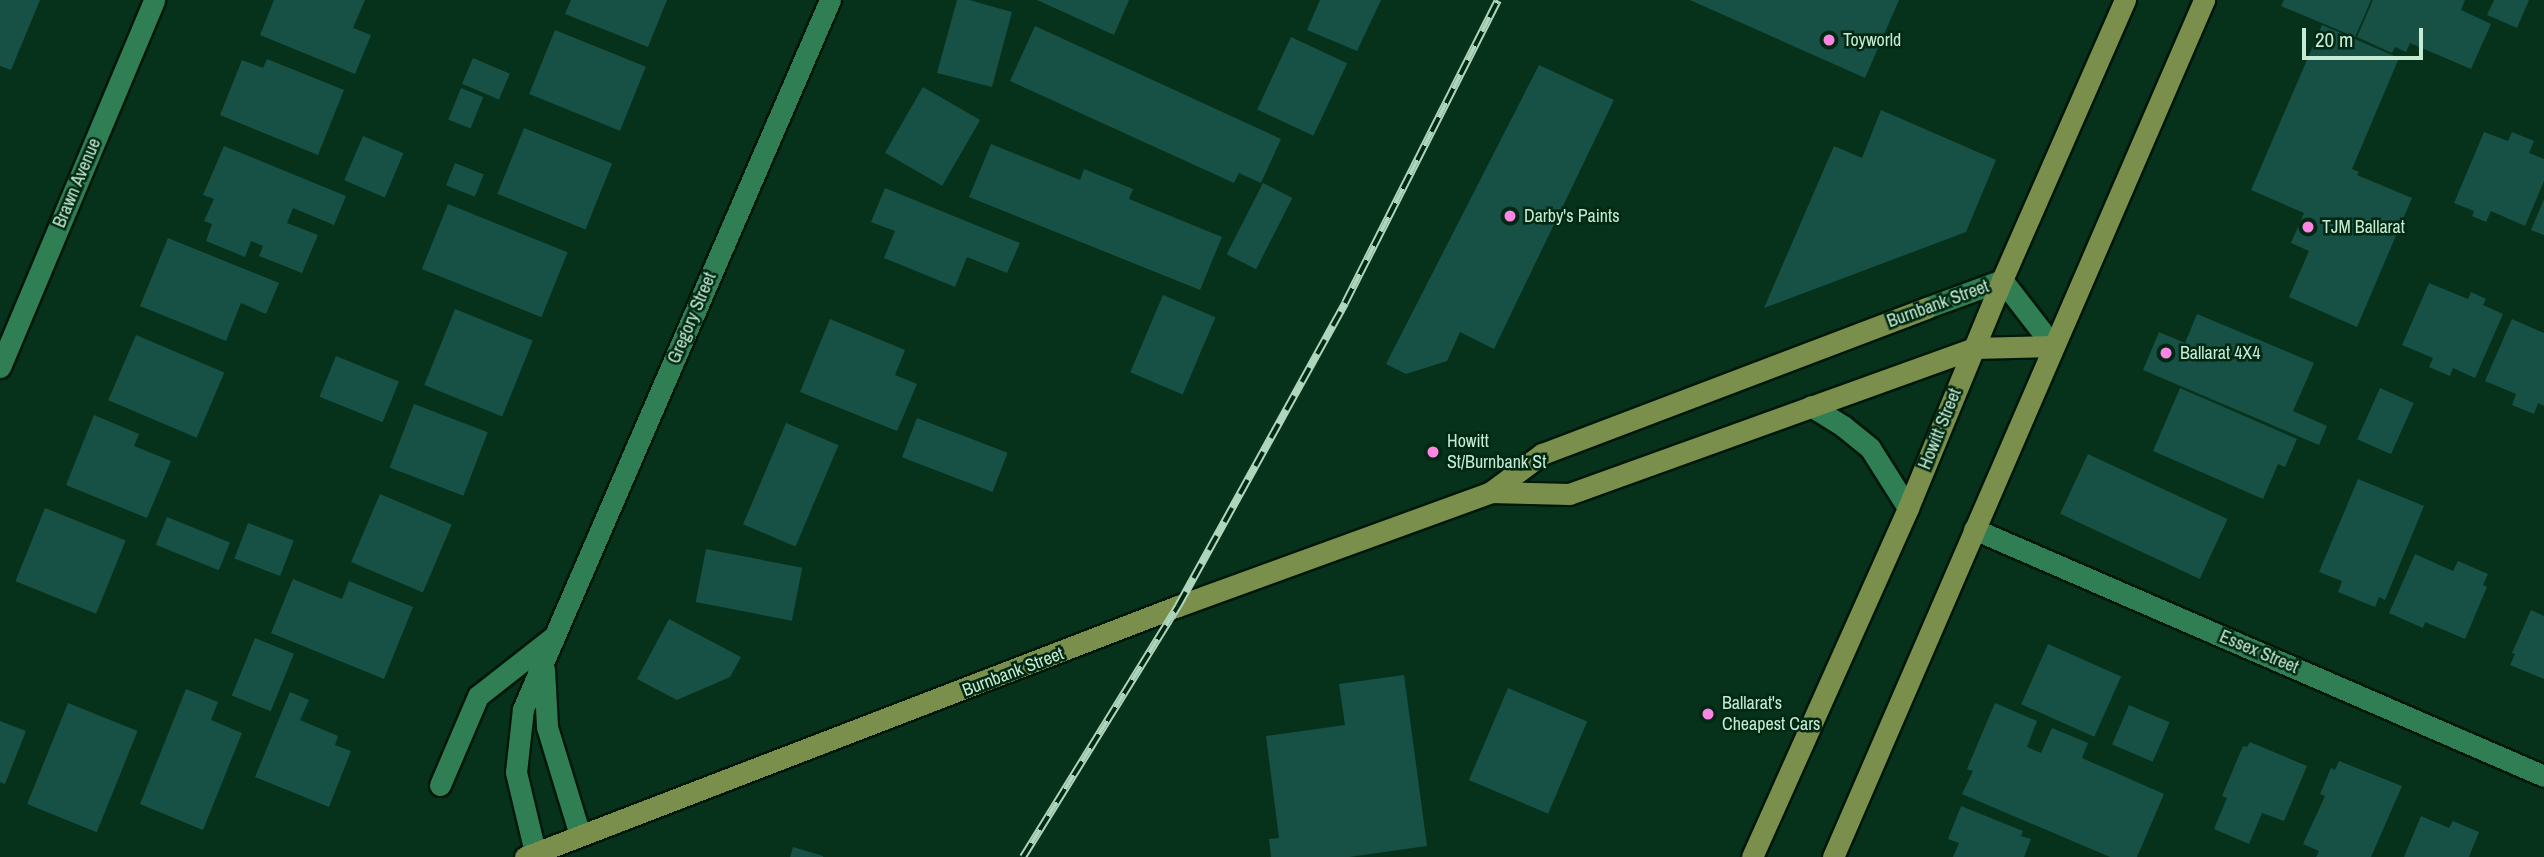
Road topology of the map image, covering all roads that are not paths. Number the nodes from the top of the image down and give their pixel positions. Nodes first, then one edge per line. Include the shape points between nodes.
1 (154, 0) edge
2 (830, 0) edge
3 (2126, 0) edge
4 (2203, 0) edge
5 (2002, 280) junction
6 (1926, 308) joint
7 (2053, 346) junction
8 (1973, 348) junction
9 (0, 367) edge
10 (1811, 406) junction
11 (1491, 492) junction
12 (1908, 508) junction
13 (1974, 529) junction
14 (554, 637) junction
15 (2544, 776) edge
16 (440, 785) dead end
17 (580, 835) junction
18 (524, 855) edge
19 (1752, 857) edge
20 (1833, 857) edge

1 - 9 street, Brawn Avenue
2 - 14 street, Gregory Street
3 - 5 main road, Howitt Street
4 - 7 main road
5 - 6 street, Burnbank Street
5 - 7 street, Burnbank Street
5 - 8 main road, Howitt Street
6 - 11 main road, Burnbank Street via 1542,454
7 - 8 main road, Burnbank Street
7 - 13 main road
8 - 10 main road, Burnbank Street
8 - 12 main road, Howitt Street
10 - 11 main road, Burnbank Street via 1569,494
10 - 12 street via 1870,448
11 - 17 main road, Burnbank Street
12 - 19 main road, Howitt Street
13 - 15 street, Essex Street
13 - 20 main road
14 - 16 street via 478,696
14 - 17 street, Gregory Street via 543,678 547,727
14 - 18 street, Gregory Street via 523,709 516,753
17 - 18 main road, Burnbank Street

